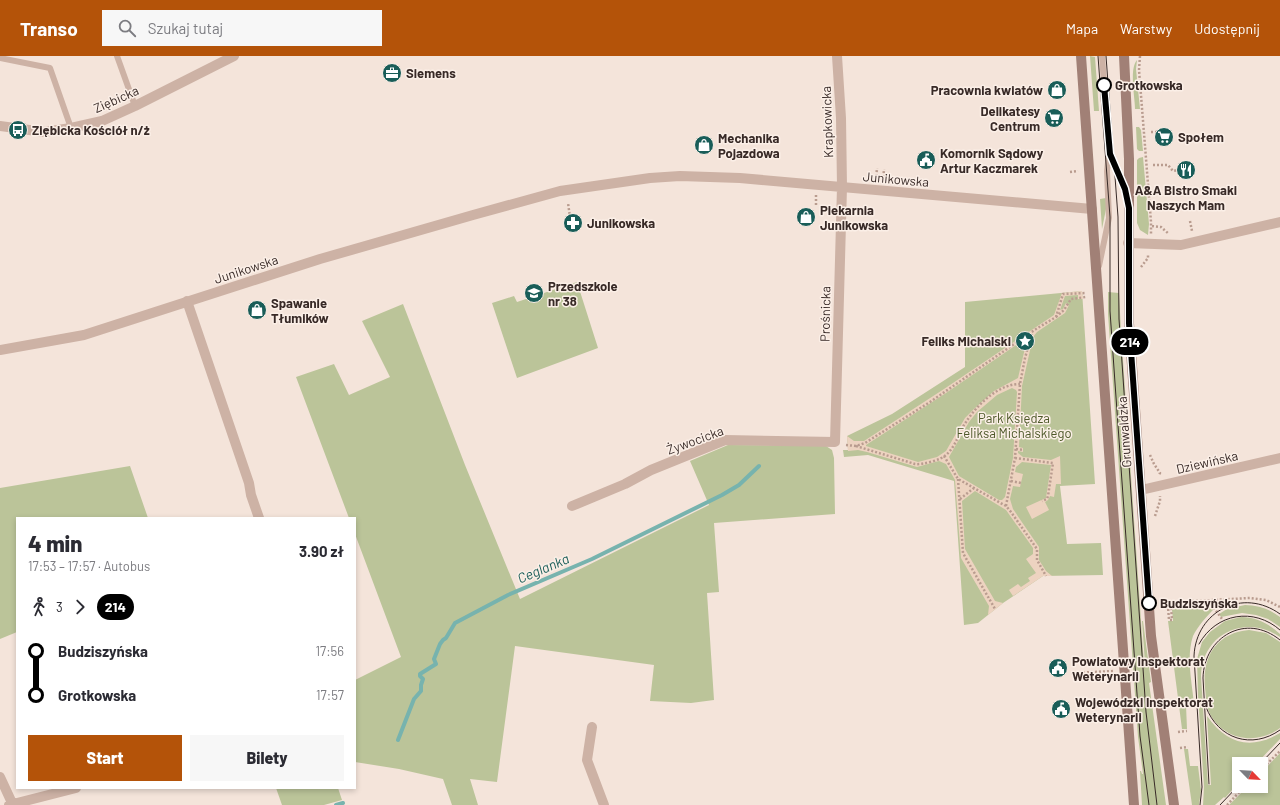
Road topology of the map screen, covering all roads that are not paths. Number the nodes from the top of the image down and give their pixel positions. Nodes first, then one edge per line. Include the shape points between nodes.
1 (117, 56) edge
2 (234, 56) edge
3 (837, 56) edge
4 (1082, 56) edge
5 (1102, 56) edge
6 (1124, 56) edge
7 (0, 58) edge
8 (135, 106) junction
9 (0, 126) edge
10 (71, 128) junction
11 (1109, 149) junction
12 (842, 187) junction
13 (1129, 208) junction
14 (1092, 209) junction
15 (1280, 222) edge
16 (1128, 243) junction
17 (1098, 281) junction
18 (187, 301) junction
19 (0, 350) edge
20 (840, 443) joint
21 (1280, 458) edge
22 (1141, 490) junction
23 (572, 506) dead end
24 (259, 517) edge
25 (592, 727) dead end
26 (0, 777) edge
27 (72, 789) edge
28 (9, 805) edge
29 (13, 805) edge
30 (604, 805) edge
31 (1134, 805) edge
32 (1174, 805) edge

1 - 8 lane
2 - 8 street, Ziębicka
3 - 12 street, Krapkowicka
4 - 14 street, Grunwaldzka
5 - 11 lane
6 - 13 street, Grunwaldzka
7 - 10 lane via 50,68
8 - 10 street, Ziębicka via 102,121
9 - 10 street, Ziębicka via 44,132
11 - 13 lane via 1125,189
11 - 17 lane via 1109,218
12 - 14 street, Junikowska
12 - 18 street, Junikowska via 740,178 680,176 574,189 320,259
12 - 20 street, Prośnicka
13 - 16 street, Grunwaldzka
14 - 17 street, Grunwaldzka
15 - 16 street via 1181,245
16 - 22 street, Grunwaldzka via 1129,323
17 - 31 street, Grunwaldzka
18 - 19 street, Junikowska via 84,335
18 - 24 street
20 - 23 street, Żywocicka via 725,440
21 - 22 street, Dziewińska
22 - 32 street, Grunwaldzka via 1151,636
25 - 30 street via 587,760
26 - 29 street
27 - 29 street
28 - 29 street

